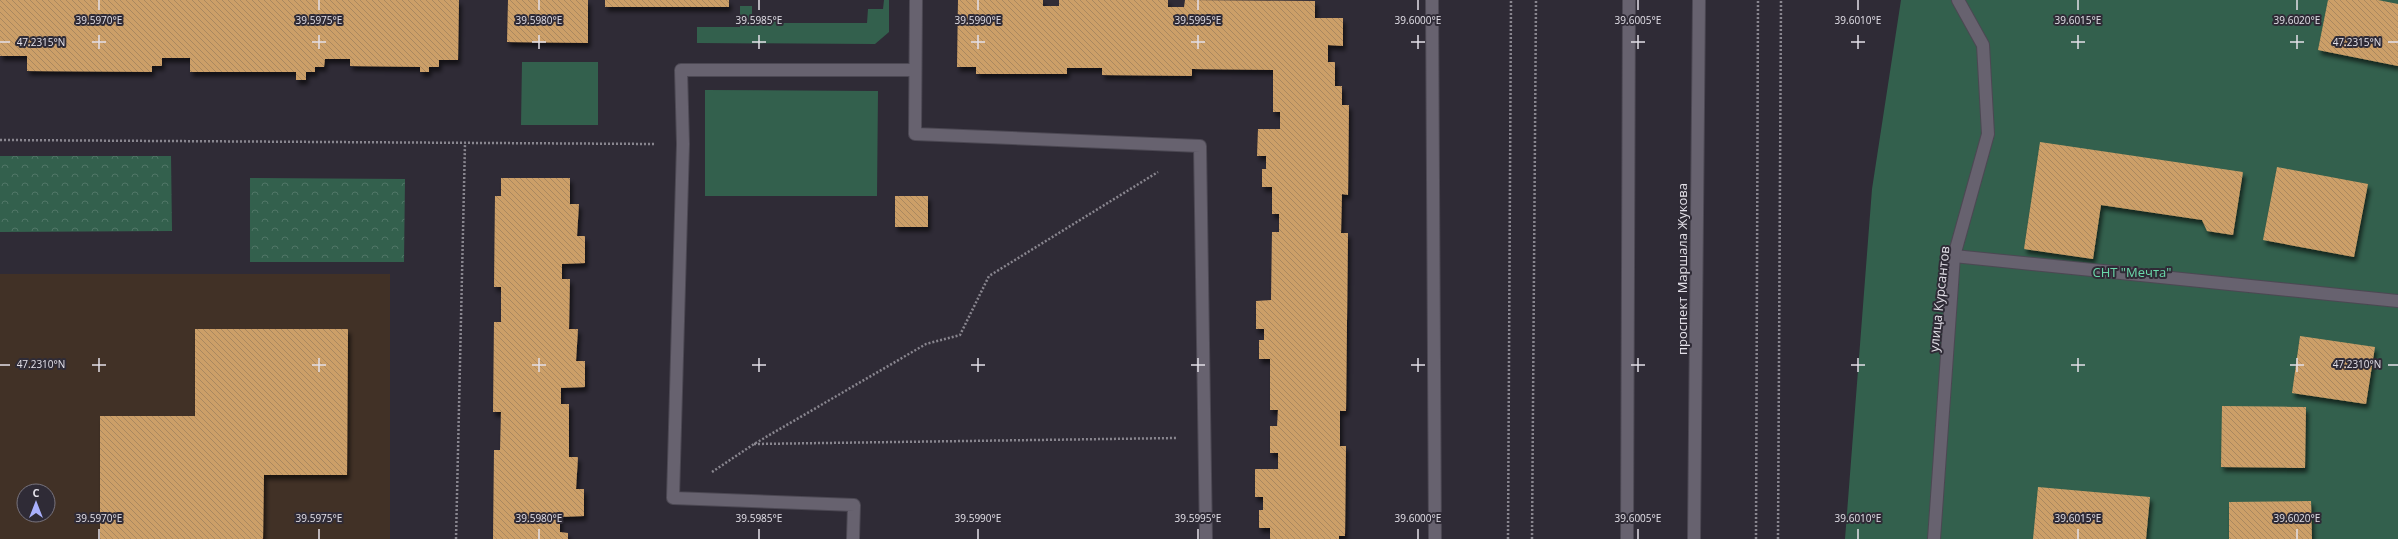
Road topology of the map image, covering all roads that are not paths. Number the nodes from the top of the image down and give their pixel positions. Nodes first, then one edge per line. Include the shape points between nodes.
1 (916, 0) edge
2 (1432, 0) edge
3 (1629, 0) edge
4 (1699, 0) edge
5 (1958, 0) edge
6 (915, 70) junction
7 (1954, 256) junction
8 (2398, 301) edge
9 (853, 539) edge
10 (1206, 539) edge
11 (1435, 539) edge
12 (1627, 539) edge
13 (1694, 539) edge
14 (1934, 539) edge

1 - 6 street
2 - 11 street
3 - 12 street
4 - 13 street, проспект Маршала Жукова
5 - 7 street, улица Курсантов via 1984,45 1988,134
6 - 9 street via 681,70 683,144 673,498 854,505
6 - 10 street via 915,134 1200,146
7 - 8 street
7 - 14 street, улица Курсантов

